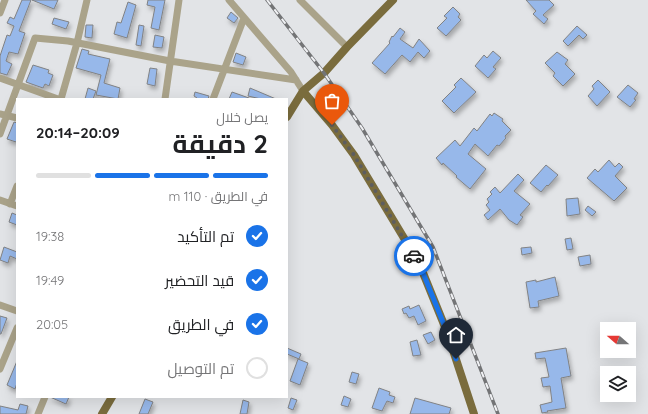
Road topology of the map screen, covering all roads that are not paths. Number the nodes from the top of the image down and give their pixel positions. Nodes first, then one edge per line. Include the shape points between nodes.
1 (5, 0) edge
2 (87, 0) edge
3 (179, 0) edge
4 (229, 0) edge
5 (300, 0) edge
6 (393, 0) edge
7 (0, 13) edge
8 (244, 18) junction
9 (77, 43) junction
10 (347, 47) junction
11 (170, 61) junction
12 (224, 70) junction
13 (0, 78) edge
14 (296, 80) junction
15 (18, 85) junction
16 (303, 90) junction
17 (57, 98) edge
18 (60, 98) edge
19 (165, 98) edge
20 (213, 98) edge
21 (3, 115) edge
22 (288, 115) edge
23 (16, 118) edge
24 (0, 134) edge
25 (16, 192) edge
26 (0, 200) edge
27 (13, 205) edge
28 (0, 305) edge
29 (16, 311) edge
30 (16, 330) edge
31 (0, 369) edge
32 (45, 398) edge
33 (111, 398) edge
34 (38, 414) edge
35 (102, 414) edge
36 (474, 414) edge

1 - 7 street
2 - 9 street
3 - 11 street
4 - 8 street
5 - 10 street
6 - 10 main road
8 - 12 street
8 - 14 street
9 - 11 street
9 - 15 street via 35,38
9 - 18 street
10 - 16 main road
11 - 12 street
11 - 19 street
12 - 14 street
12 - 20 street
13 - 15 street
14 - 16 street
15 - 17 street
15 - 21 street
16 - 22 main road
16 - 36 main road via 354,155 419,263 447,332
21 - 23 street
21 - 24 street
25 - 27 street
26 - 27 street
28 - 29 street
30 - 31 street
32 - 34 street
33 - 35 main road

